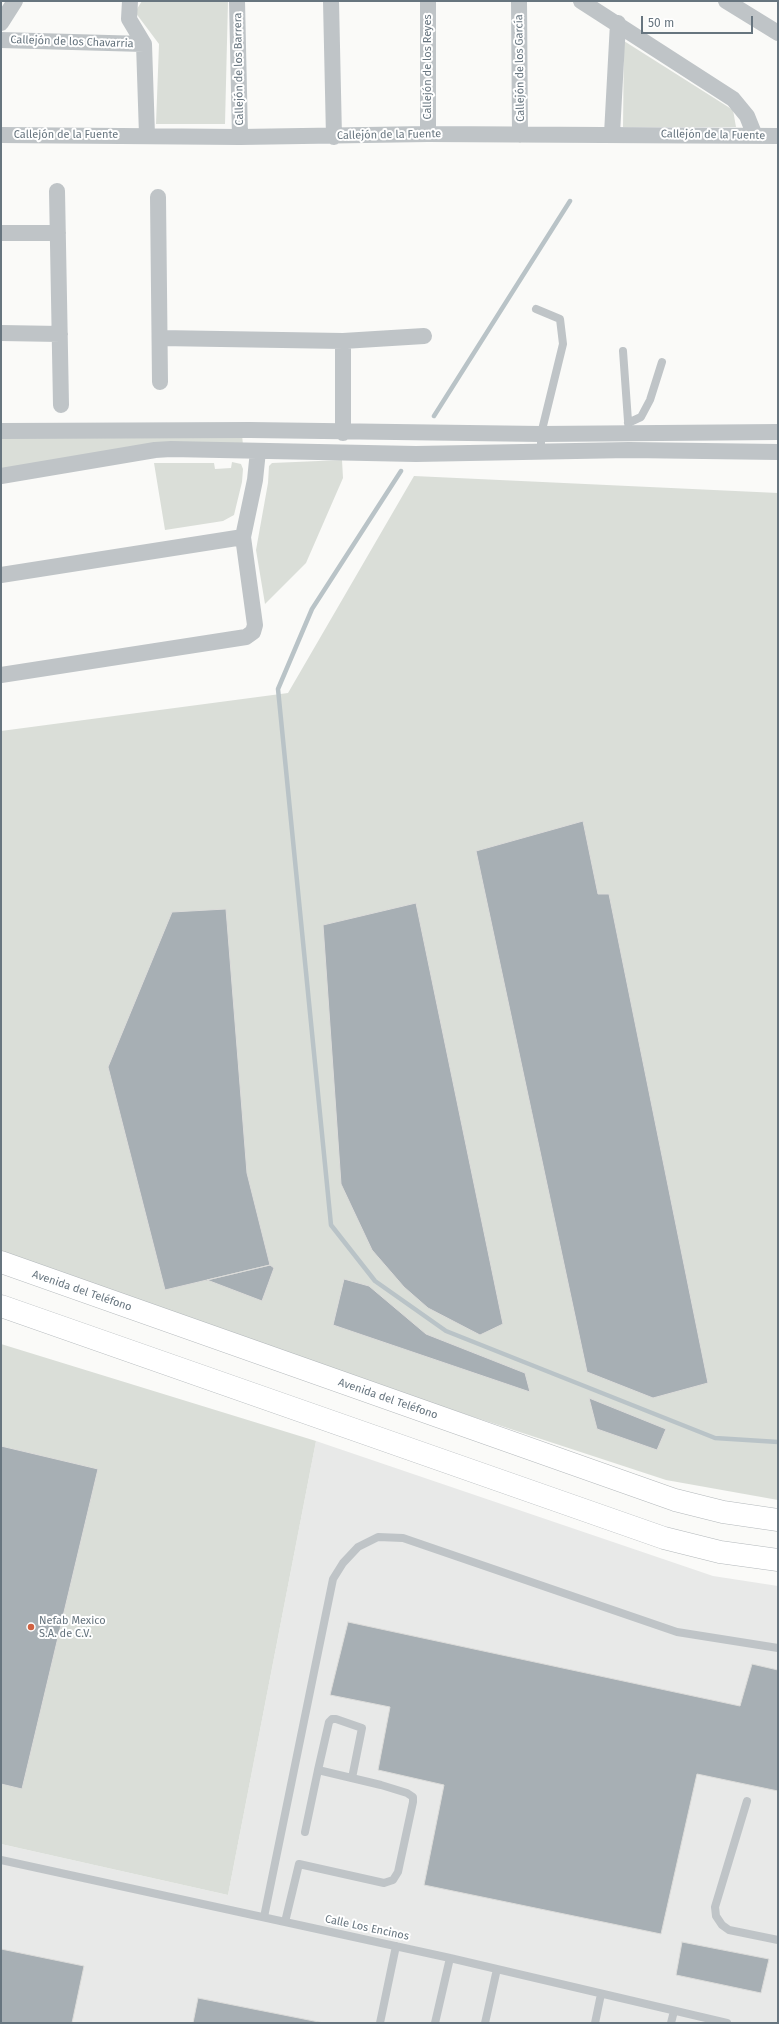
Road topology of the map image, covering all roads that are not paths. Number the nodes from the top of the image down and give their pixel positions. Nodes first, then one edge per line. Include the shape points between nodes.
1 (15, 1) edge
2 (130, 1) edge
3 (237, 1) edge
4 (331, 1) edge
5 (428, 1) edge
6 (519, 1) edge
7 (581, 1) edge
8 (726, 1) edge
9 (1, 23) edge
10 (618, 23) junction
11 (778, 33) edge
12 (1, 40) edge
13 (144, 44) junction
14 (428, 134) junction
15 (612, 134) junction
16 (1, 135) edge
17 (147, 135) junction
18 (520, 135) junction
19 (755, 136) junction
20 (778, 136) edge
21 (240, 137) junction
22 (334, 137) junction
23 (57, 191) dead end
24 (158, 197) dead end
25 (1, 233) edge
26 (58, 233) junction
27 (536, 309) dead end
28 (1, 333) edge
29 (60, 334) junction
30 (424, 336) dead end
31 (160, 338) junction
32 (343, 341) junction
33 (623, 351) dead end
34 (662, 362) dead end
35 (160, 382) dead end
36 (61, 405) dead end
37 (628, 428) junction
38 (250, 430) junction
39 (1, 431) edge
40 (778, 432) edge
41 (343, 433) junction
42 (374, 433) junction
43 (541, 434) junction
44 (629, 450) junction
45 (253, 451) junction
46 (541, 452) junction
47 (778, 452) edge
48 (374, 453) junction
49 (1, 476) edge
50 (243, 538) junction
51 (1, 575) edge
52 (1, 675) edge
53 (1, 1262) edge
54 (1, 1306) edge
55 (778, 1520) edge
56 (778, 1560) edge
57 (778, 1648) edge
58 (318, 1770) junction
59 (352, 1778) junction
60 (747, 1801) dead end
61 (305, 1832) dead end
62 (1, 1860) edge
63 (264, 1917) junction
64 (285, 1922) junction
65 (778, 1940) edge
66 (396, 1946) junction
67 (450, 1958) junction
68 (497, 1969) junction
69 (601, 1994) junction
70 (674, 2011) junction
71 (380, 2023) edge
72 (435, 2023) edge
73 (485, 2023) edge
74 (595, 2023) edge
75 (672, 2023) edge
76 (727, 2023) edge

1 - 9 street
2 - 13 street, Callejón de los Chavarria via 129,19
3 - 21 street, Callejón de los Barrera
4 - 22 street
5 - 14 street, Callejón de los Reyes
6 - 18 street, Callejón de los García
7 - 10 street
8 - 11 street
10 - 15 street
10 - 19 street via 733,99 747,116
12 - 13 street, Callejón de los Chavarria
13 - 17 street, Callejón de los Chavarria
14 - 18 street, Callejón de la Fuente
14 - 22 street, Callejón de la Fuente
15 - 18 street, Callejón de la Fuente
15 - 19 street, Callejón de la Fuente
16 - 17 street, Callejón de la Fuente
17 - 21 street, Callejón de la Fuente
19 - 20 street, Callejón de la Fuente
21 - 22 street, Callejón de la Fuente
23 - 26 street
24 - 31 street
25 - 26 street
26 - 29 street
27 - 43 lane via 560,319 562,344
28 - 29 street
29 - 36 street
30 - 32 street
31 - 32 street
31 - 35 street
32 - 41 street
33 - 37 lane
34 - 37 lane via 650,400 641,417
37 - 40 street
37 - 43 street
37 - 44 lane
38 - 39 street
38 - 41 street
38 - 45 street
41 - 42 street
42 - 43 street
42 - 48 street
43 - 46 lane
44 - 46 street
44 - 47 street
45 - 48 street
45 - 49 street via 155,450
45 - 50 street via 255,480
46 - 48 street
50 - 51 street
50 - 52 street via 254,625 253,632 246,637
53 - 55 main road, Avenida del Teléfono via 675,1500 723,1512
54 - 56 main road via 664,1538 720,1552
57 - 63 lane via 678,1632 403,1538 378,1537 358,1547 343,1563 334,1580
58 - 59 lane
58 - 59 lane via 329,1722 336,1719 362,1728
58 - 61 lane
59 - 64 lane via 407,1793 412,1797 398,1872 393,1880 384,1883 299,1864
60 - 65 lane via 715,1906 716,1916 729,1930
62 - 63 lane, Calle Los Encinos
63 - 64 lane, Calle Los Encinos
64 - 66 lane, Calle Los Encinos
66 - 67 lane, Calle Los Encinos
66 - 71 lane
67 - 68 lane, Calle Los Encinos
67 - 72 lane
68 - 69 lane, Calle Los Encinos
68 - 73 lane
69 - 70 lane, Calle Los Encinos
69 - 74 lane
70 - 75 lane
70 - 76 lane, Calle Los Encinos

